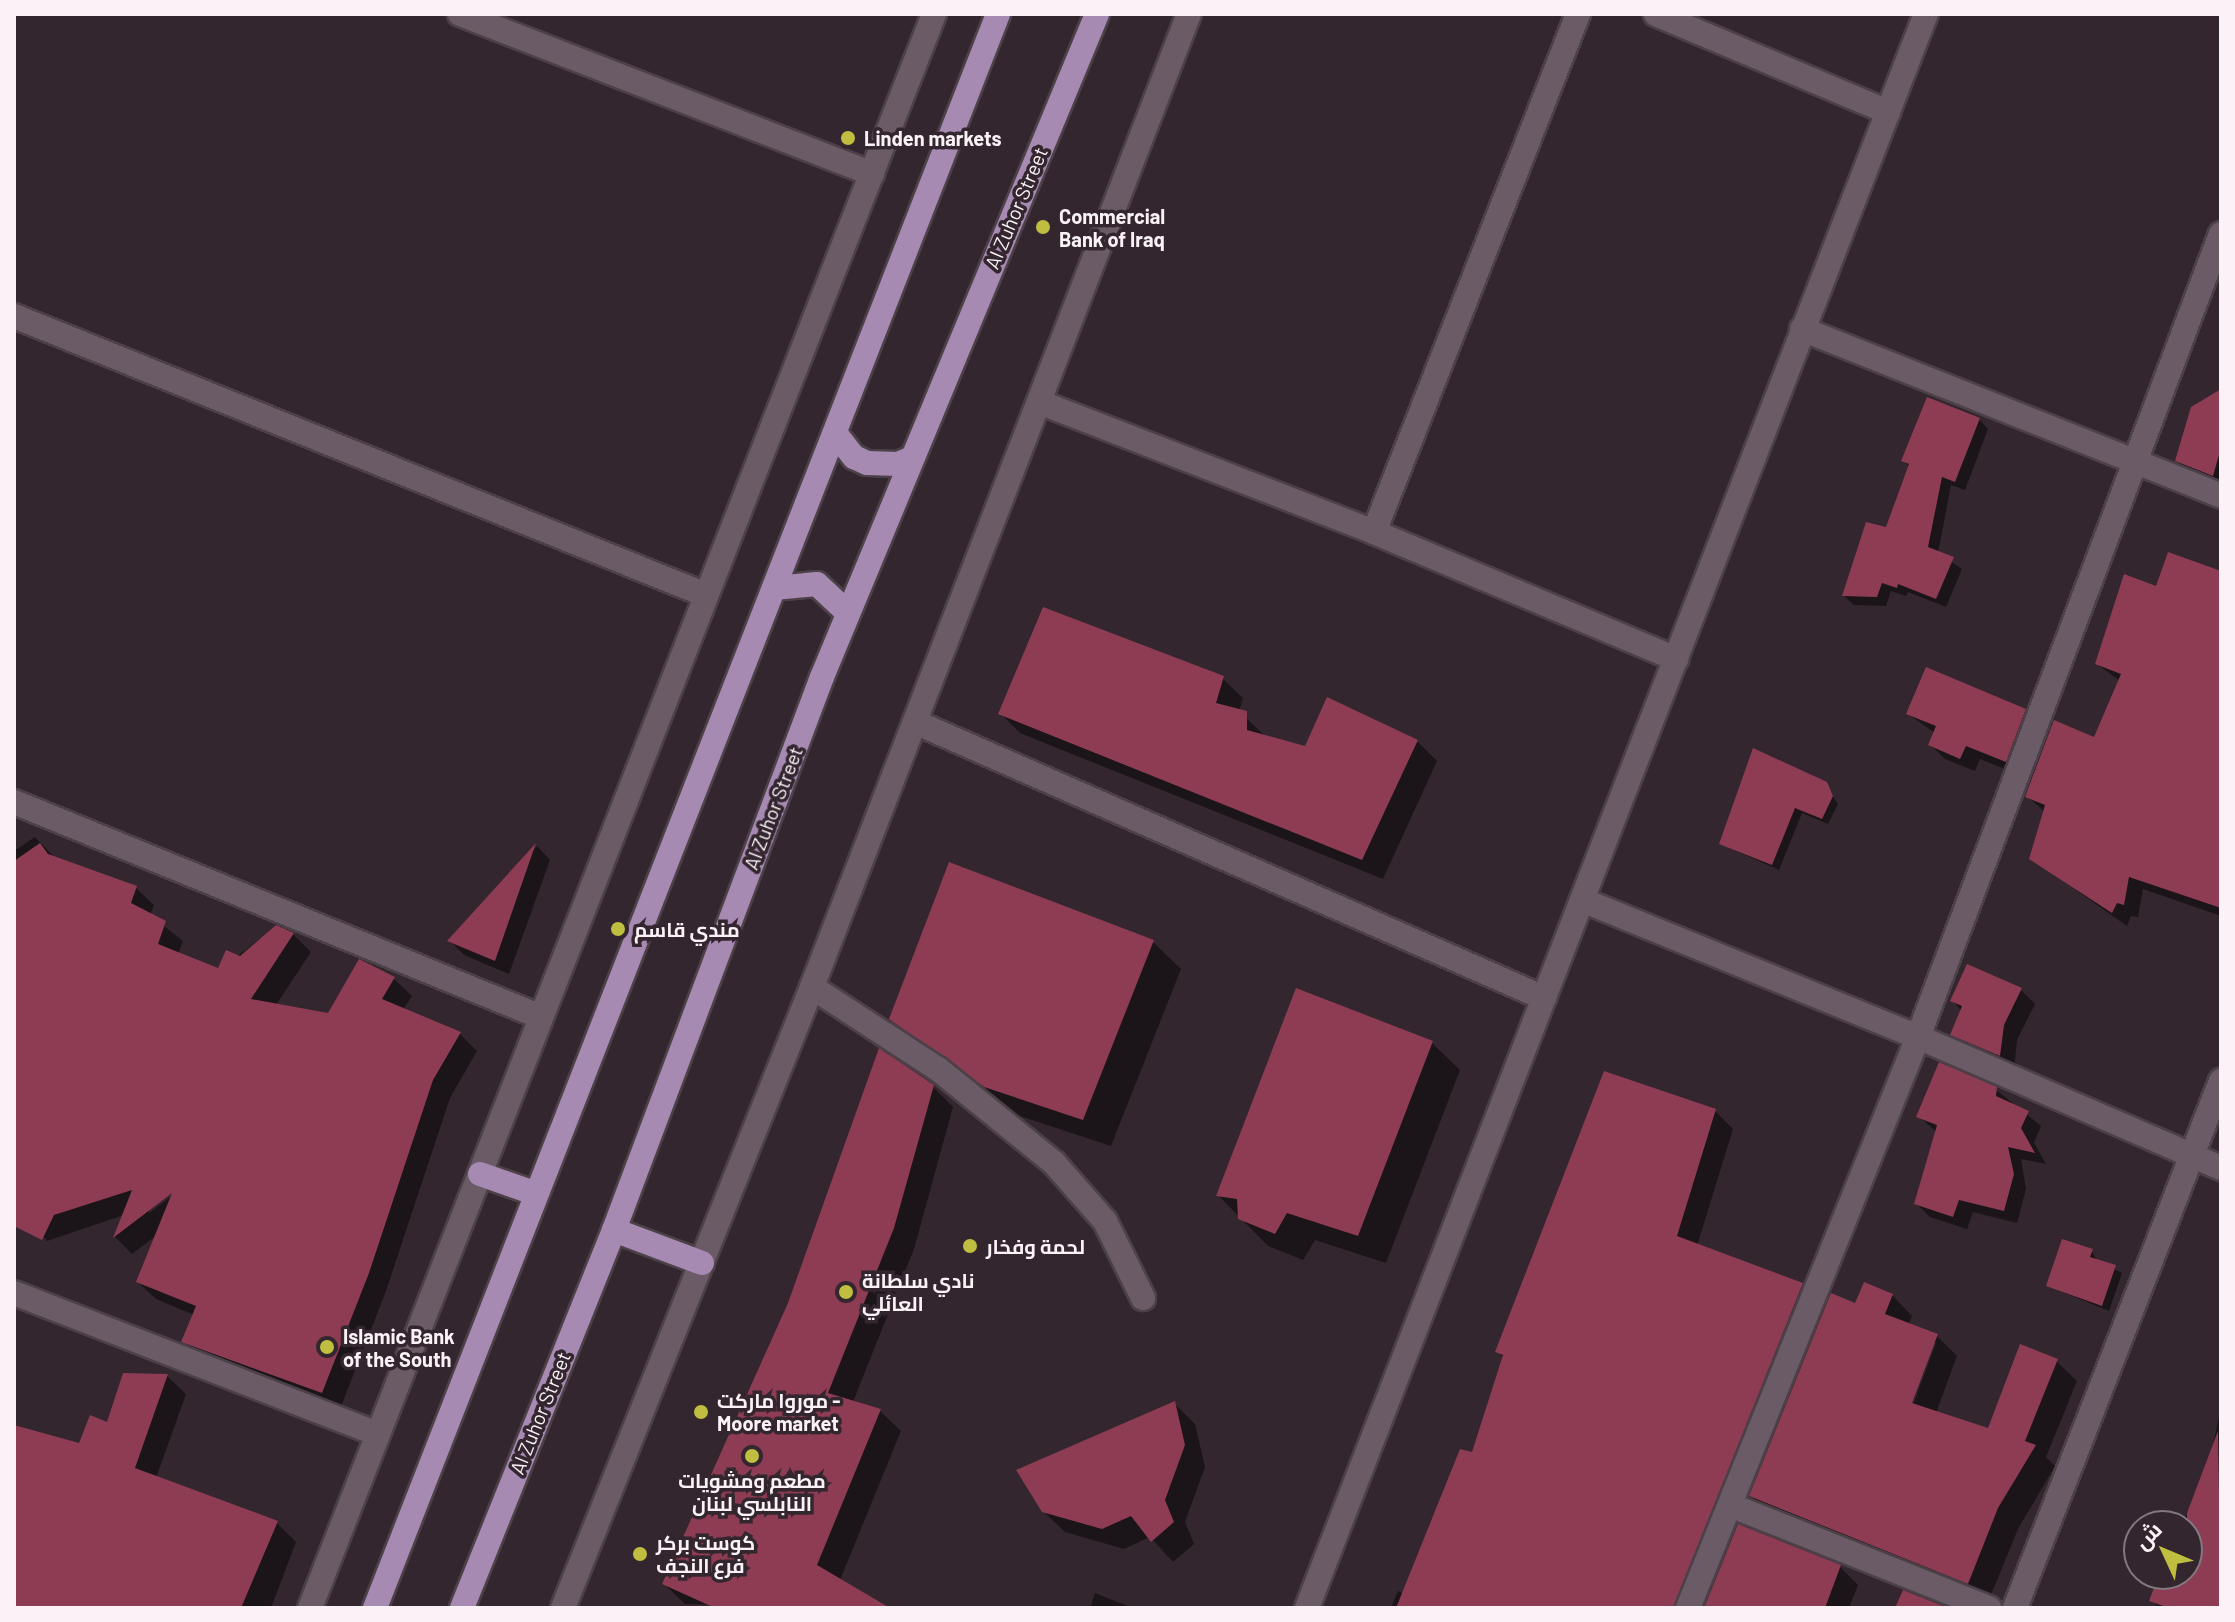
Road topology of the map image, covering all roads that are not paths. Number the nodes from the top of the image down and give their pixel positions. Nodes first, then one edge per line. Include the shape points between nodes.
1 (460, 14) edge
2 (934, 14) edge
3 (998, 14) edge
4 (1097, 14) edge
5 (1189, 14) edge
6 (1578, 14) edge
7 (1656, 14) edge
8 (1926, 14) edge
9 (1888, 112) junction
10 (872, 174) junction
11 (2221, 234) edge
12 (14, 316) edge
13 (1802, 329) junction
14 (1039, 402) junction
15 (835, 433) junction
16 (912, 458) junction
17 (2134, 460) junction
18 (2221, 496) edge
19 (1374, 532) junction
20 (774, 588) junction
21 (706, 595) junction
22 (848, 613) junction
23 (1676, 659) junction
24 (915, 722) junction
25 (14, 802) edge
26 (1582, 900) junction
27 (812, 987) junction
28 (1544, 998) junction
29 (541, 1017) junction
30 (1918, 1037) junction
31 (2221, 1081) edge
32 (2194, 1157) junction
33 (2221, 1168) edge
34 (480, 1174) junction
35 (537, 1194) junction
36 (614, 1230) junction
37 (702, 1263) junction
38 (14, 1293) edge
39 (1143, 1298) dead end
40 (378, 1434) junction
41 (1730, 1505) junction
42 (310, 1608) edge
43 (375, 1608) edge
44 (462, 1608) edge
45 (563, 1608) edge
46 (1307, 1608) edge
47 (1688, 1608) edge
48 (1989, 1608) edge
49 (2015, 1608) edge

1 - 10 street
2 - 10 street
3 - 15 main road
4 - 16 main road, Al Zuhor Street
5 - 14 street
6 - 19 street
7 - 9 street
8 - 9 street
9 - 13 street
10 - 21 street
11 - 17 street
12 - 21 street
13 - 17 street
13 - 23 street
14 - 19 street
14 - 24 street
15 - 16 main road via 854,457 867,463 898,464
15 - 20 main road
16 - 22 main road, Al Zuhor Street
17 - 18 street
17 - 30 street
19 - 23 street
20 - 22 main road via 817,584
20 - 35 main road
21 - 29 street
22 - 36 main road, Al Zuhor Street
23 - 26 street
24 - 27 street
24 - 28 street
25 - 29 street
26 - 28 street
26 - 30 street
27 - 37 street
27 - 39 street via 938,1069 1054,1163 1105,1221
28 - 46 street
29 - 34 street
30 - 32 street
30 - 41 street
31 - 32 street
32 - 33 street
32 - 49 street
34 - 35 main road
34 - 40 street
35 - 43 main road
36 - 37 main road
36 - 44 main road, Al Zuhor Street
37 - 45 street
38 - 40 street
40 - 42 street
41 - 47 street
41 - 48 street

